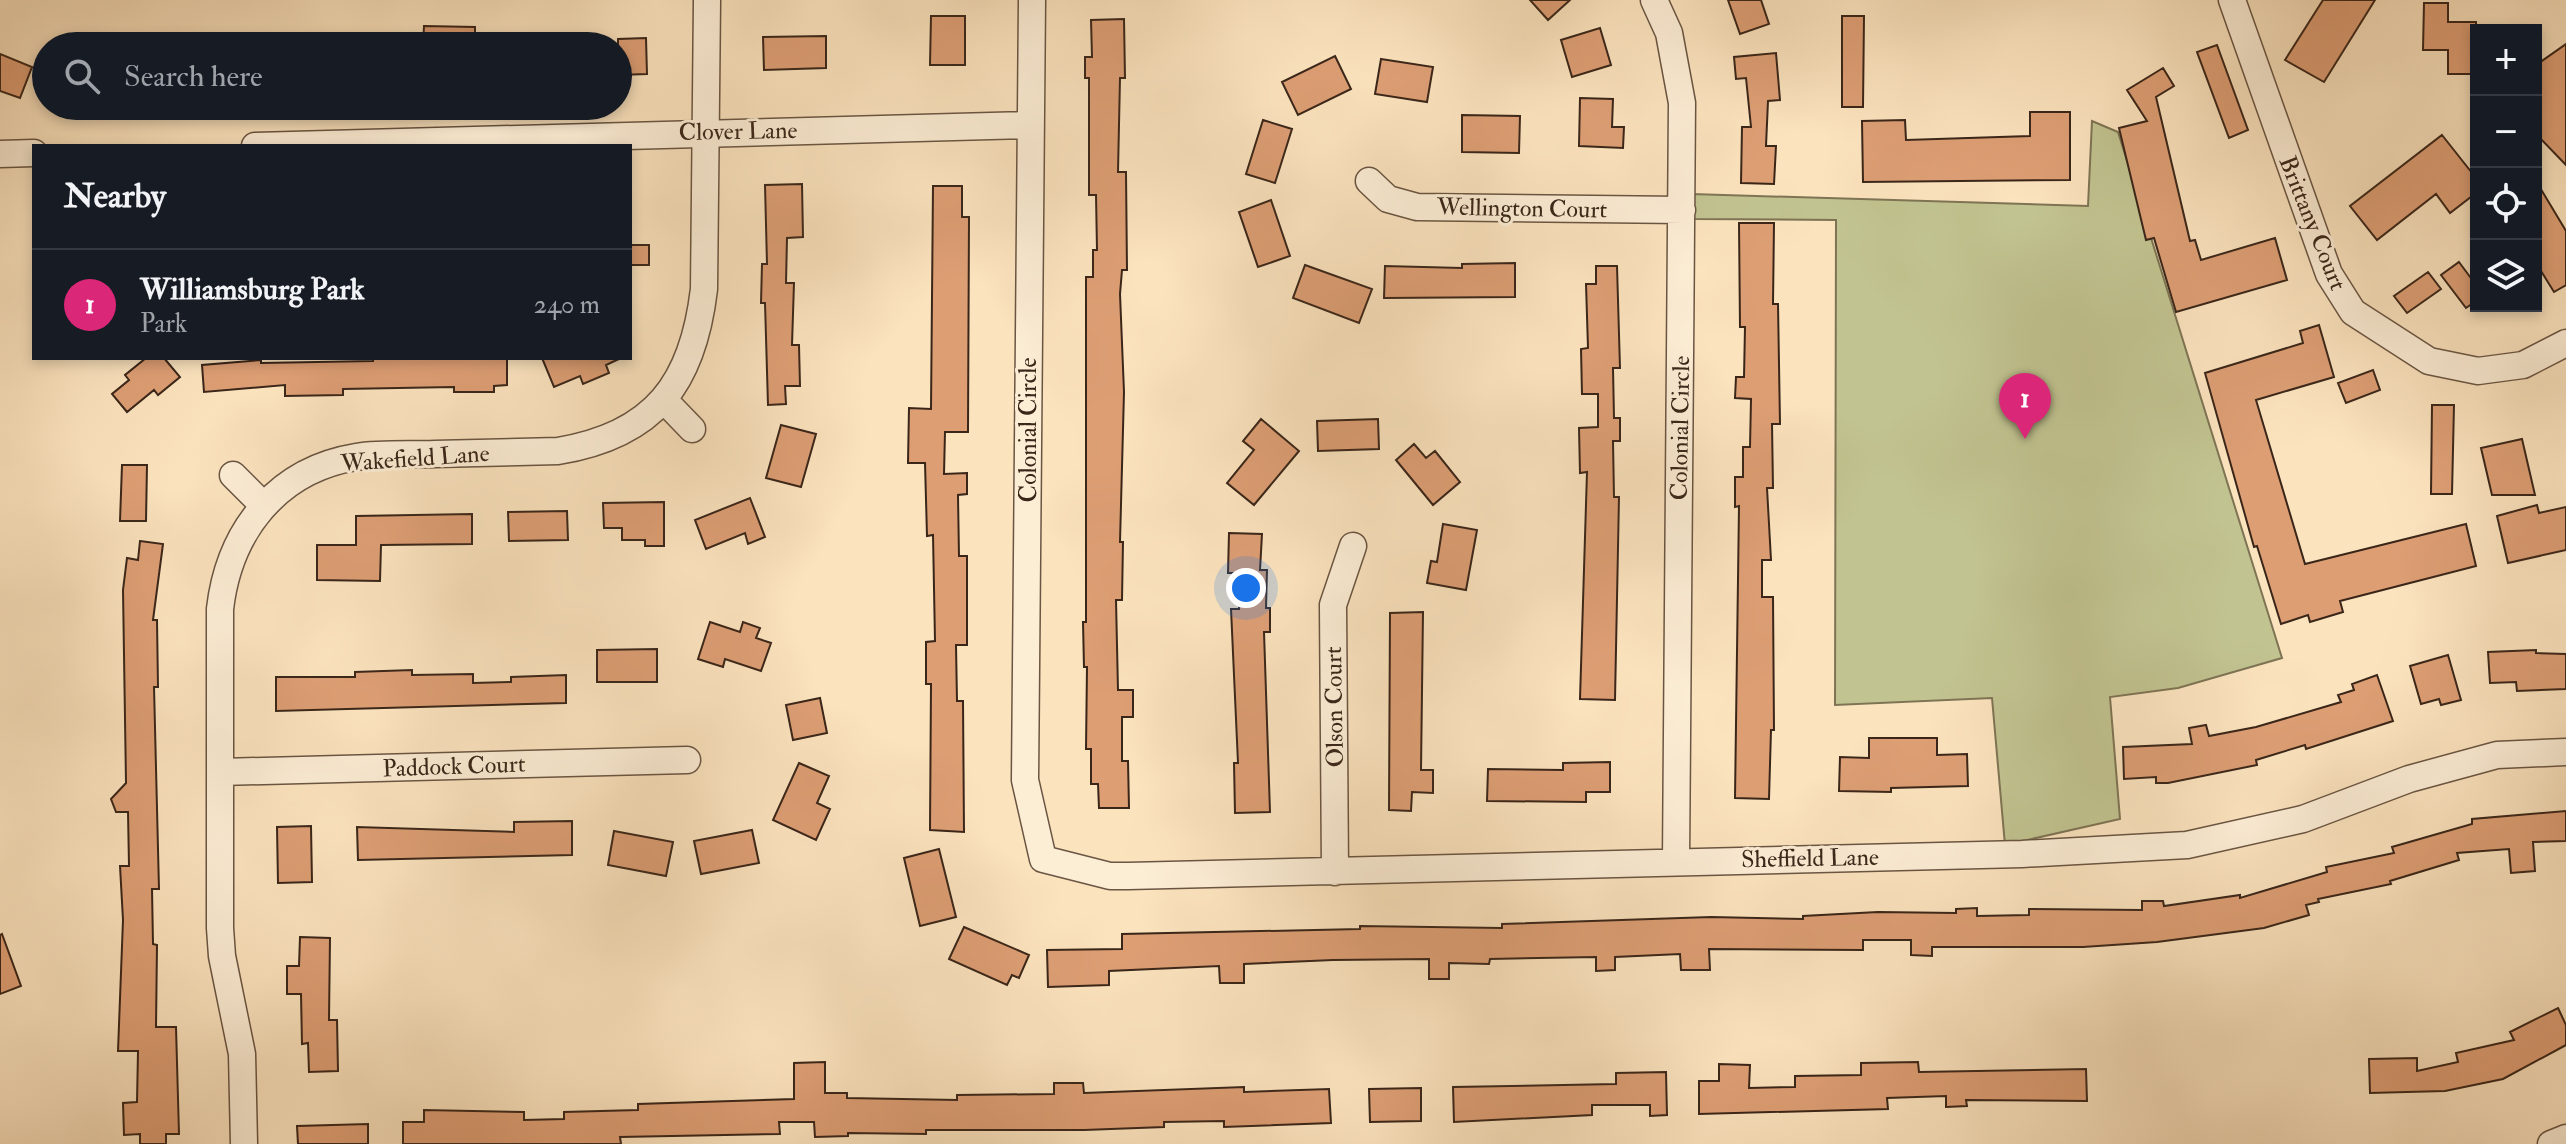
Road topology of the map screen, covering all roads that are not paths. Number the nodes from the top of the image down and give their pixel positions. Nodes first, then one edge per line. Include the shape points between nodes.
1 (707, 0) edge
2 (1032, 0) edge
3 (1654, 0) edge
4 (2232, 0) edge
5 (1030, 125) junction
6 (704, 131) junction
7 (315, 144) edge
8 (32, 153) edge
9 (0, 154) edge
10 (1369, 181) dead end
11 (1682, 210) junction
12 (2566, 343) edge
13 (664, 400) junction
14 (692, 429) dead end
15 (233, 475) dead end
16 (263, 505) junction
17 (1353, 546) dead end
18 (2566, 752) edge
19 (687, 760) dead end
20 (221, 772) junction
21 (1043, 859) joint
22 (1676, 861) junction
23 (1335, 872) junction
24 (2566, 1138) edge
25 (244, 1144) edge
26 (2551, 1144) edge

1 - 6 street, Wakefield Lane
2 - 5 street, Colonial Circle
3 - 11 street, Colonial Circle via 1678,69
4 - 12 street, Brittany Court via 2329,274 2353,312 2429,361 2478,371 2523,365
5 - 6 street, Clover Lane
5 - 21 street, Colonial Circle via 1025,780
6 - 7 street, Clover Lane
6 - 13 street, Wakefield Lane via 700,325 690,359
8 - 9 street
10 - 11 street, Wellington Court via 1388,199 1417,207
11 - 22 street, Colonial Circle
13 - 14 street
13 - 16 street, Wakefield Lane via 643,420 589,446 359,456 308,470
15 - 16 street
16 - 20 street, Wakefield Lane via 233,553 223,584
17 - 23 street, Olson Court via 1333,605
18 - 22 street, Sheffield Lane via 2497,755 2409,779 2303,819 2187,845
19 - 20 street, Paddock Court
20 - 25 street, Wakefield Lane via 220,928 242,1054
21 - 23 street, Sheffield Lane via 1110,876
22 - 23 street, Sheffield Lane
24 - 26 street

